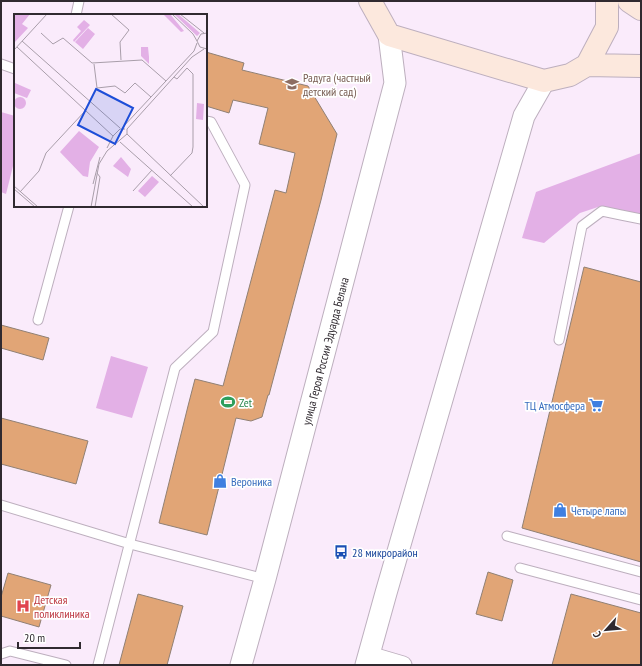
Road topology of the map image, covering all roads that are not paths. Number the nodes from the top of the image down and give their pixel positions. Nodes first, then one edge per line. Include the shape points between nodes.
1 (79, 1) edge
2 (607, 1) edge
3 (629, 1) edge
4 (369, 2) edge
5 (641, 9) edge
6 (76, 14) edge
7 (389, 35) junction
8 (1, 64) edge
9 (587, 65) junction
10 (641, 66) edge
11 (14, 69) edge
12 (544, 81) junction
13 (207, 121) edge
14 (69, 207) edge
15 (641, 219) edge
16 (38, 320) dead end
17 (559, 340) dead end
18 (1, 505) edge
19 (507, 536) dead end
20 (130, 544) junction
21 (520, 568) dead end
22 (641, 572) edge
23 (265, 579) junction
24 (641, 600) edge
25 (1, 654) edge
26 (367, 660) edge
27 (66, 665) edge
28 (98, 665) edge
29 (241, 665) edge
30 (403, 665) edge

1 - 6 lane
2 - 9 main road via 607,27
3 - 5 main road
4 - 7 main road
7 - 12 main road
7 - 23 street, улица Героя России Эдуарда Белана via 395,83
8 - 11 lane
9 - 10 main road
9 - 12 main road via 570,75
12 - 26 street via 524,116
13 - 20 lane via 211,122 245,185 213,332 175,368
14 - 16 lane
15 - 17 lane via 602,211 582,226
18 - 20 lane
19 - 22 lane
20 - 23 lane
20 - 28 lane
21 - 24 lane
23 - 29 street, улица Героя России Эдуарда Белана
25 - 27 lane via 10,651
26 - 30 street

